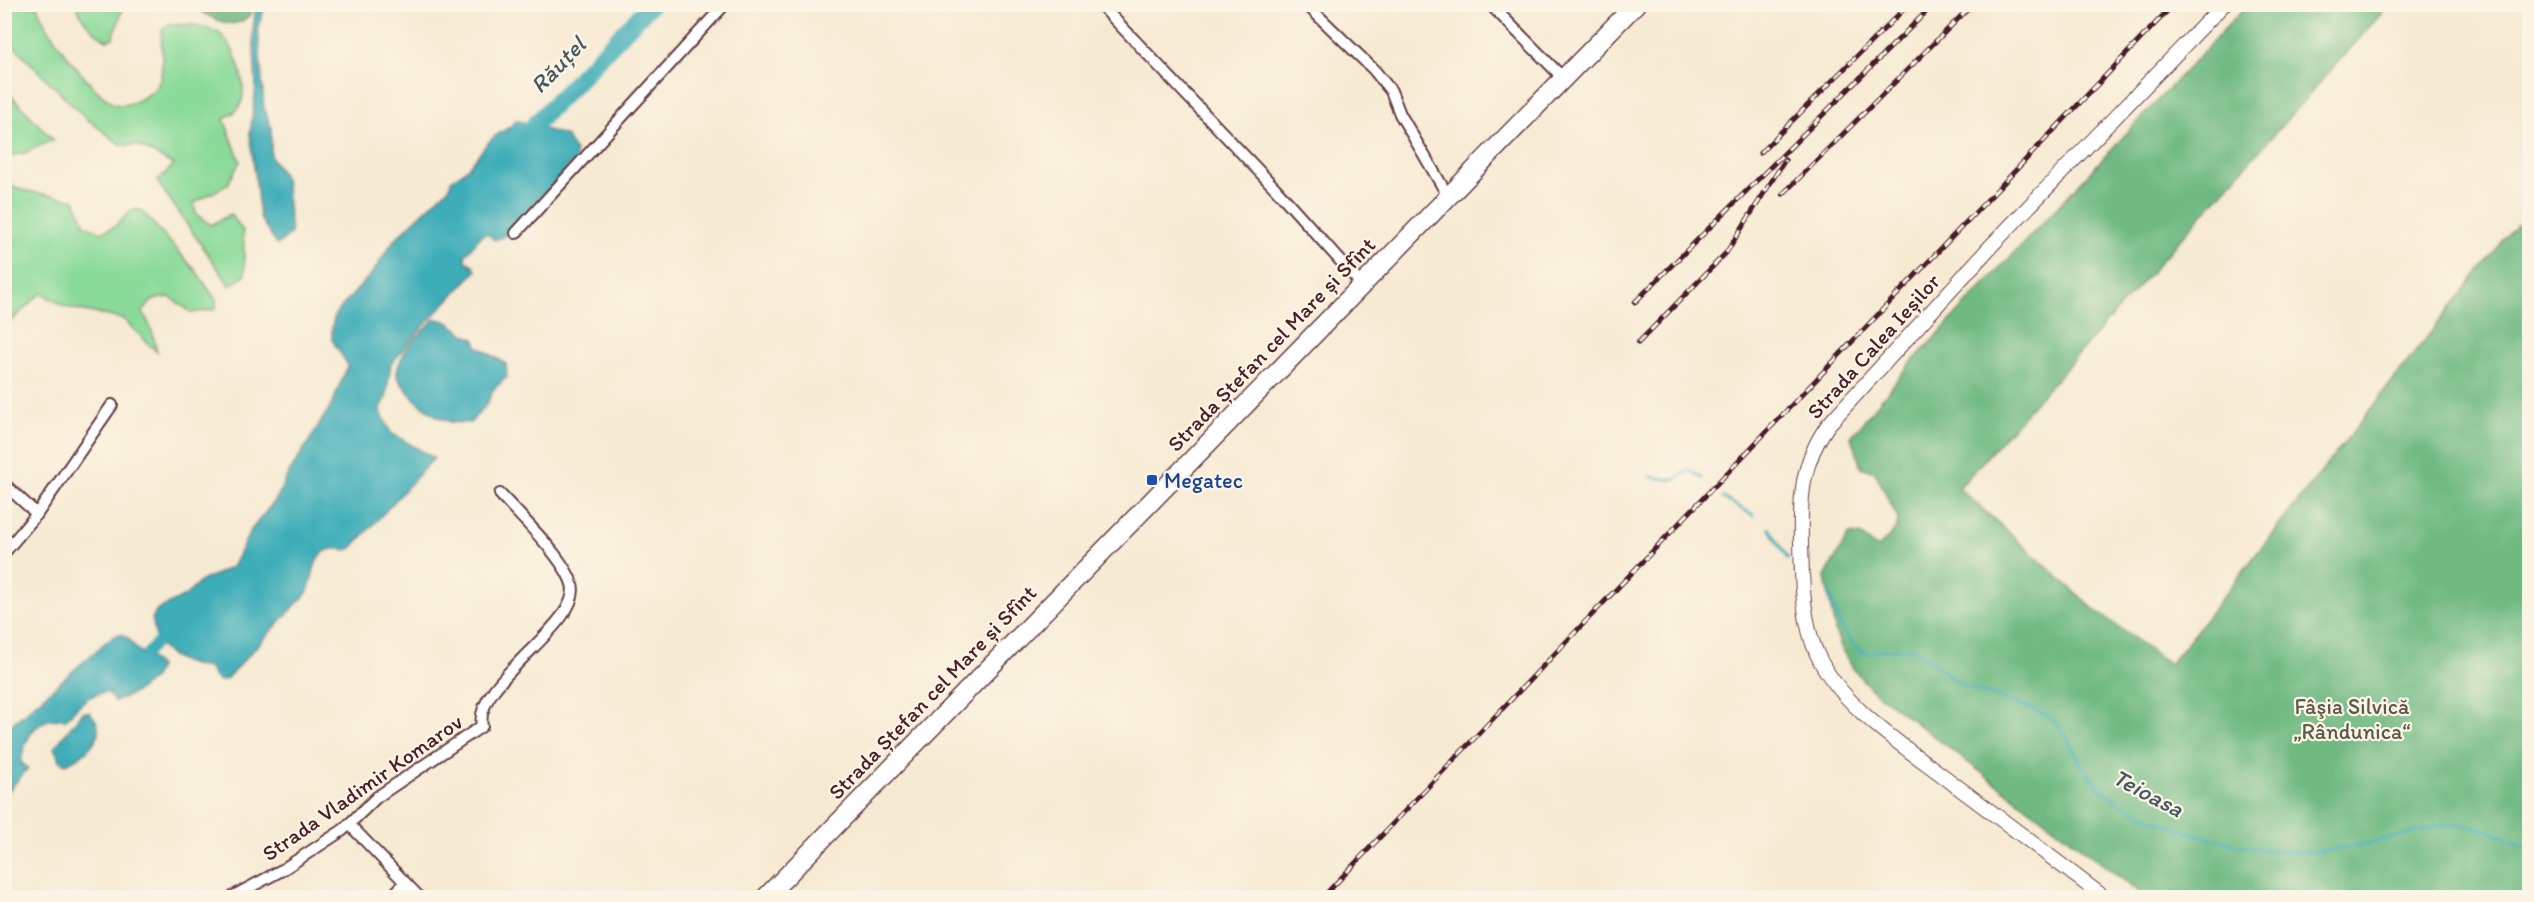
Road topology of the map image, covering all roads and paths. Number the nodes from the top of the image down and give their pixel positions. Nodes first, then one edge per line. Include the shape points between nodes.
1 (725, 4) edge
2 (1100, 4) edge
3 (1306, 4) edge
4 (1490, 4) edge
5 (1636, 4) edge
6 (2224, 4) edge
7 (1563, 78) junction
8 (1448, 196) junction
9 (516, 233) dead end
10 (1363, 286) junction
11 (112, 405) dead end
12 (4, 484) edge
13 (501, 494) dead end
14 (37, 514) junction
15 (4, 554) edge
16 (349, 824) junction
17 (405, 883) junction
18 (230, 897) edge
19 (390, 897) edge
20 (420, 897) edge
21 (765, 897) edge
22 (2104, 897) edge

1 - 9 street
2 - 10 street
3 - 8 street via 1391,91 1400,114
4 - 7 street
5 - 7 main road, Strada Ștefan cel Mare și Sfînt
6 - 22 street, Strada Calea Ieșilor via 1991,246 1828,425 1812,453 1801,493 1808,621 1817,654 1834,681 1885,731
7 - 8 main road, Strada Ștefan cel Mare și Sfînt
8 - 10 main road, Strada Ștefan cel Mare și Sfînt
10 - 21 main road, Strada Ștefan cel Mare și Sfînt
11 - 14 street
12 - 14 street
13 - 16 street, Strada Vladimir Komarov via 556,558 571,581 572,600 490,694 480,717 482,726 377,797
14 - 15 street
16 - 17 street
16 - 18 street, Strada Vladimir Komarov via 282,870
17 - 19 street
17 - 20 street

